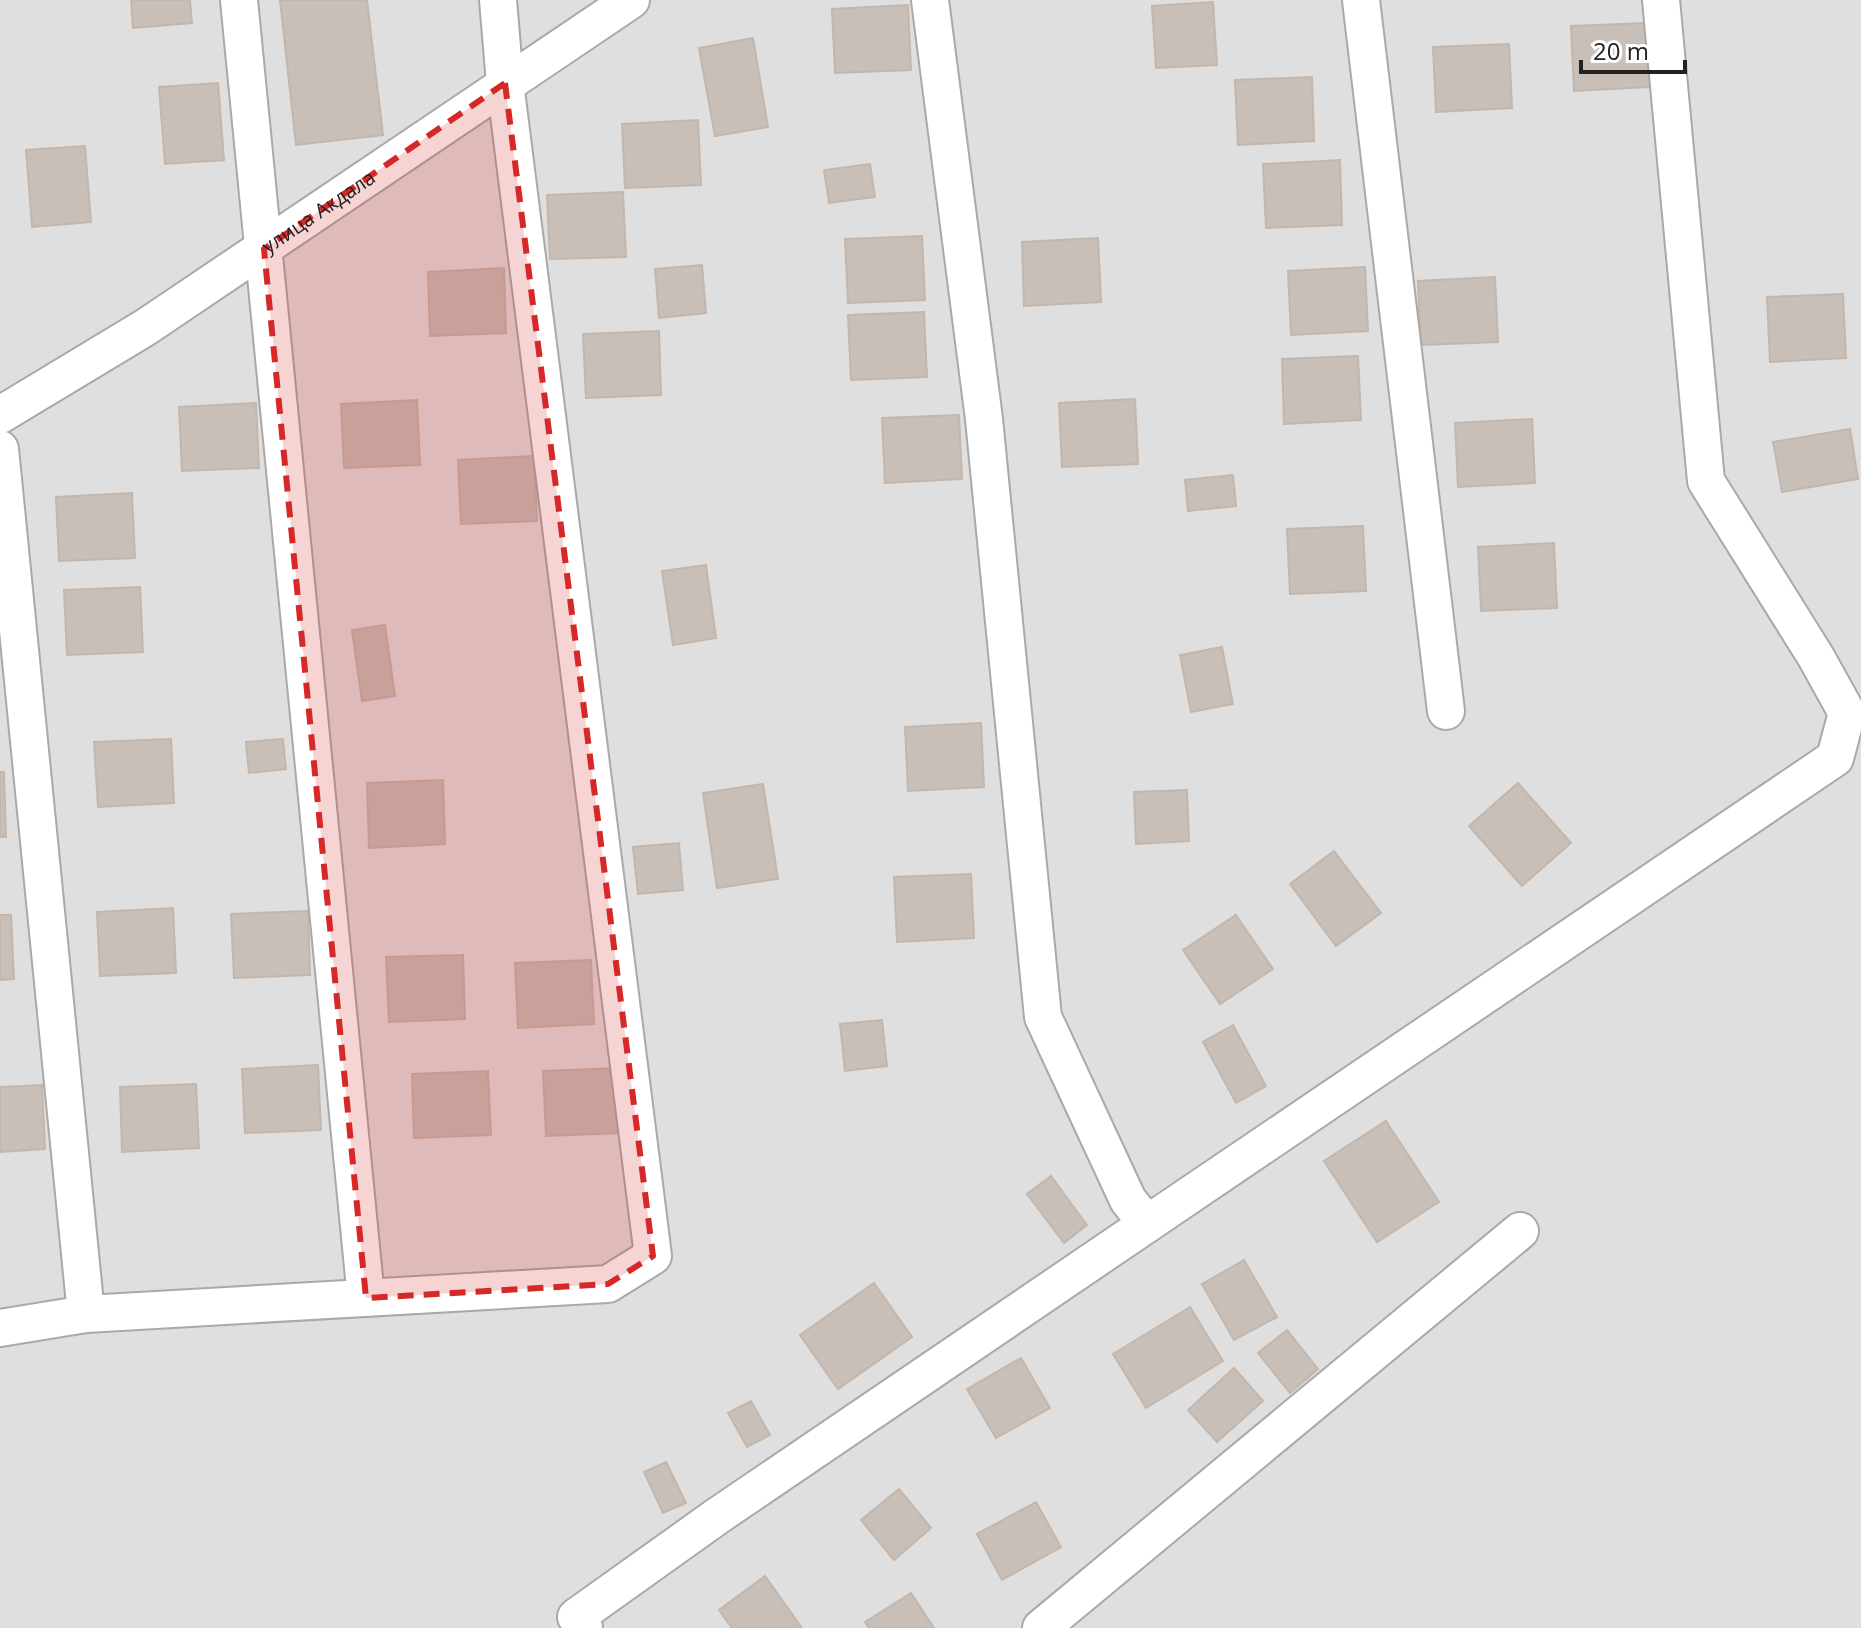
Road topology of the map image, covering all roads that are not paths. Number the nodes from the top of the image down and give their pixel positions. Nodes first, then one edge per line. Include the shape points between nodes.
1 (239, 0) edge
2 (498, 0) edge
3 (631, 0) edge
4 (930, 0) edge
5 (1361, 0) edge
6 (1661, 0) edge
7 (505, 83) junction
8 (264, 249) junction
9 (0, 415) edge
10 (0, 449) edge
11 (1446, 711) dead end
12 (1147, 1224) junction
13 (1520, 1231) dead end
14 (366, 1298) junction
15 (86, 1314) junction
16 (0, 1328) edge
17 (574, 1624) edge
18 (1041, 1628) edge

1 - 8 street
2 - 7 street
3 - 7 street, улица Акдала
4 - 12 street via 984,419 1043,1017 1128,1200
5 - 11 street
6 - 12 street via 1706,481 1847,713 1835,758
7 - 8 street, улица Акдала
7 - 14 street via 653,1256 608,1284
8 - 9 street, улица Акдала
8 - 14 street
10 - 15 street
12 - 17 street via 729,1508
13 - 18 street
14 - 15 street
15 - 16 street

